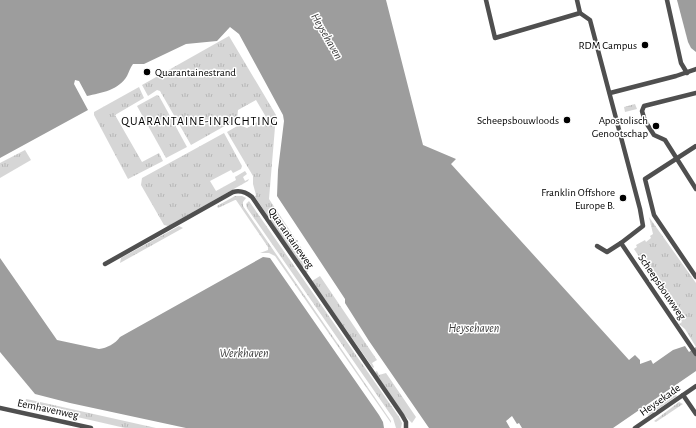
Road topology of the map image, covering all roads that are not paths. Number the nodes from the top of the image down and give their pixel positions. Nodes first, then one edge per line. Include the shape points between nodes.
1 (486, 0) edge
2 (576, 0) edge
3 (667, 0) edge
4 (580, 13) junction
5 (696, 69) edge
6 (687, 73) junction
7 (610, 93) junction
8 (695, 93) edge
9 (696, 99) edge
10 (696, 146) edge
11 (676, 158) junction
12 (696, 189) edge
13 (621, 243) junction
14 (597, 246) dead end
15 (105, 264) dead end
16 (696, 277) edge
17 (696, 354) edge
18 (696, 386) edge
19 (683, 395) junction
20 (0, 408) edge
21 (696, 414) edge
22 (91, 428) edge
23 (406, 428) edge
24 (635, 428) edge

1 - 4 street via 495,38
2 - 4 street
3 - 6 street via 681,63
4 - 7 street via 590,20
5 - 6 street
6 - 7 street
7 - 13 street via 643,226
8 - 9 street
8 - 11 street via 644,106 642,109 654,135 665,140
10 - 11 street
11 - 12 street
11 - 16 street via 645,179 654,215
13 - 14 street via 608,252
13 - 17 street, Scheepsbouwweg
15 - 23 street, Quarantaineweg via 234,192 247,193 402,415
18 - 19 street, Heysekade
19 - 21 street
19 - 24 street, Heysekade
20 - 22 street, Eemhavenweg

